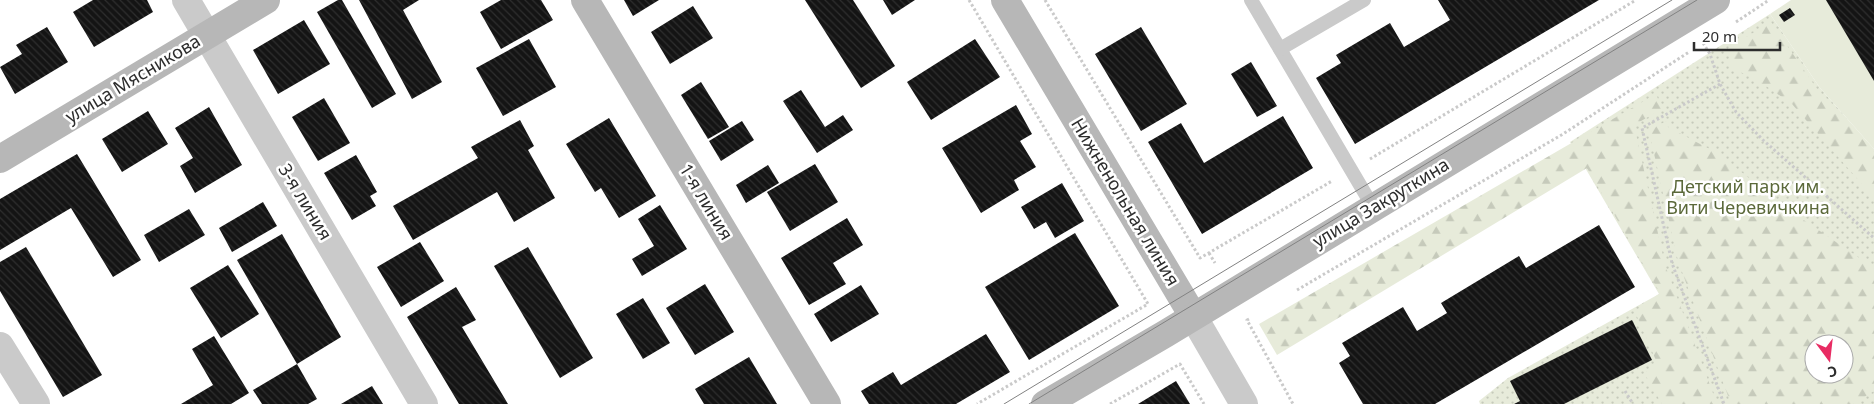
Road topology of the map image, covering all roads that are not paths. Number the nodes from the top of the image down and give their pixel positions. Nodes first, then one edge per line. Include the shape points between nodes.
1 (186, 0) edge
2 (266, 0) edge
3 (585, 0) edge
4 (1005, 0) edge
5 (1251, 0) edge
6 (1364, 0) edge
7 (1716, 0) edge
8 (1685, 8) edge
9 (206, 35) junction
10 (1280, 50) junction
11 (0, 159) edge
12 (1373, 207) junction
13 (1193, 316) junction
14 (0, 346) edge
15 (36, 404) edge
16 (424, 404) edge
17 (827, 404) edge
18 (1045, 404) edge
19 (1244, 404) edge

1 - 9 street, 3-я линия
2 - 9 main road, улица Мясникова
3 - 17 main road, 1-я линия
4 - 13 main road, Нижненольная линия
5 - 10 lane
6 - 10 lane
7 - 8 main road, улица Закруткина
8 - 12 main road, улица Закруткина
9 - 11 main road, улица Мясникова
9 - 16 street, 3-я линия
10 - 12 lane
12 - 13 main road, улица Закруткина
13 - 18 main road, улица Закруткина
13 - 19 street, Нижненольная линия
14 - 15 street

